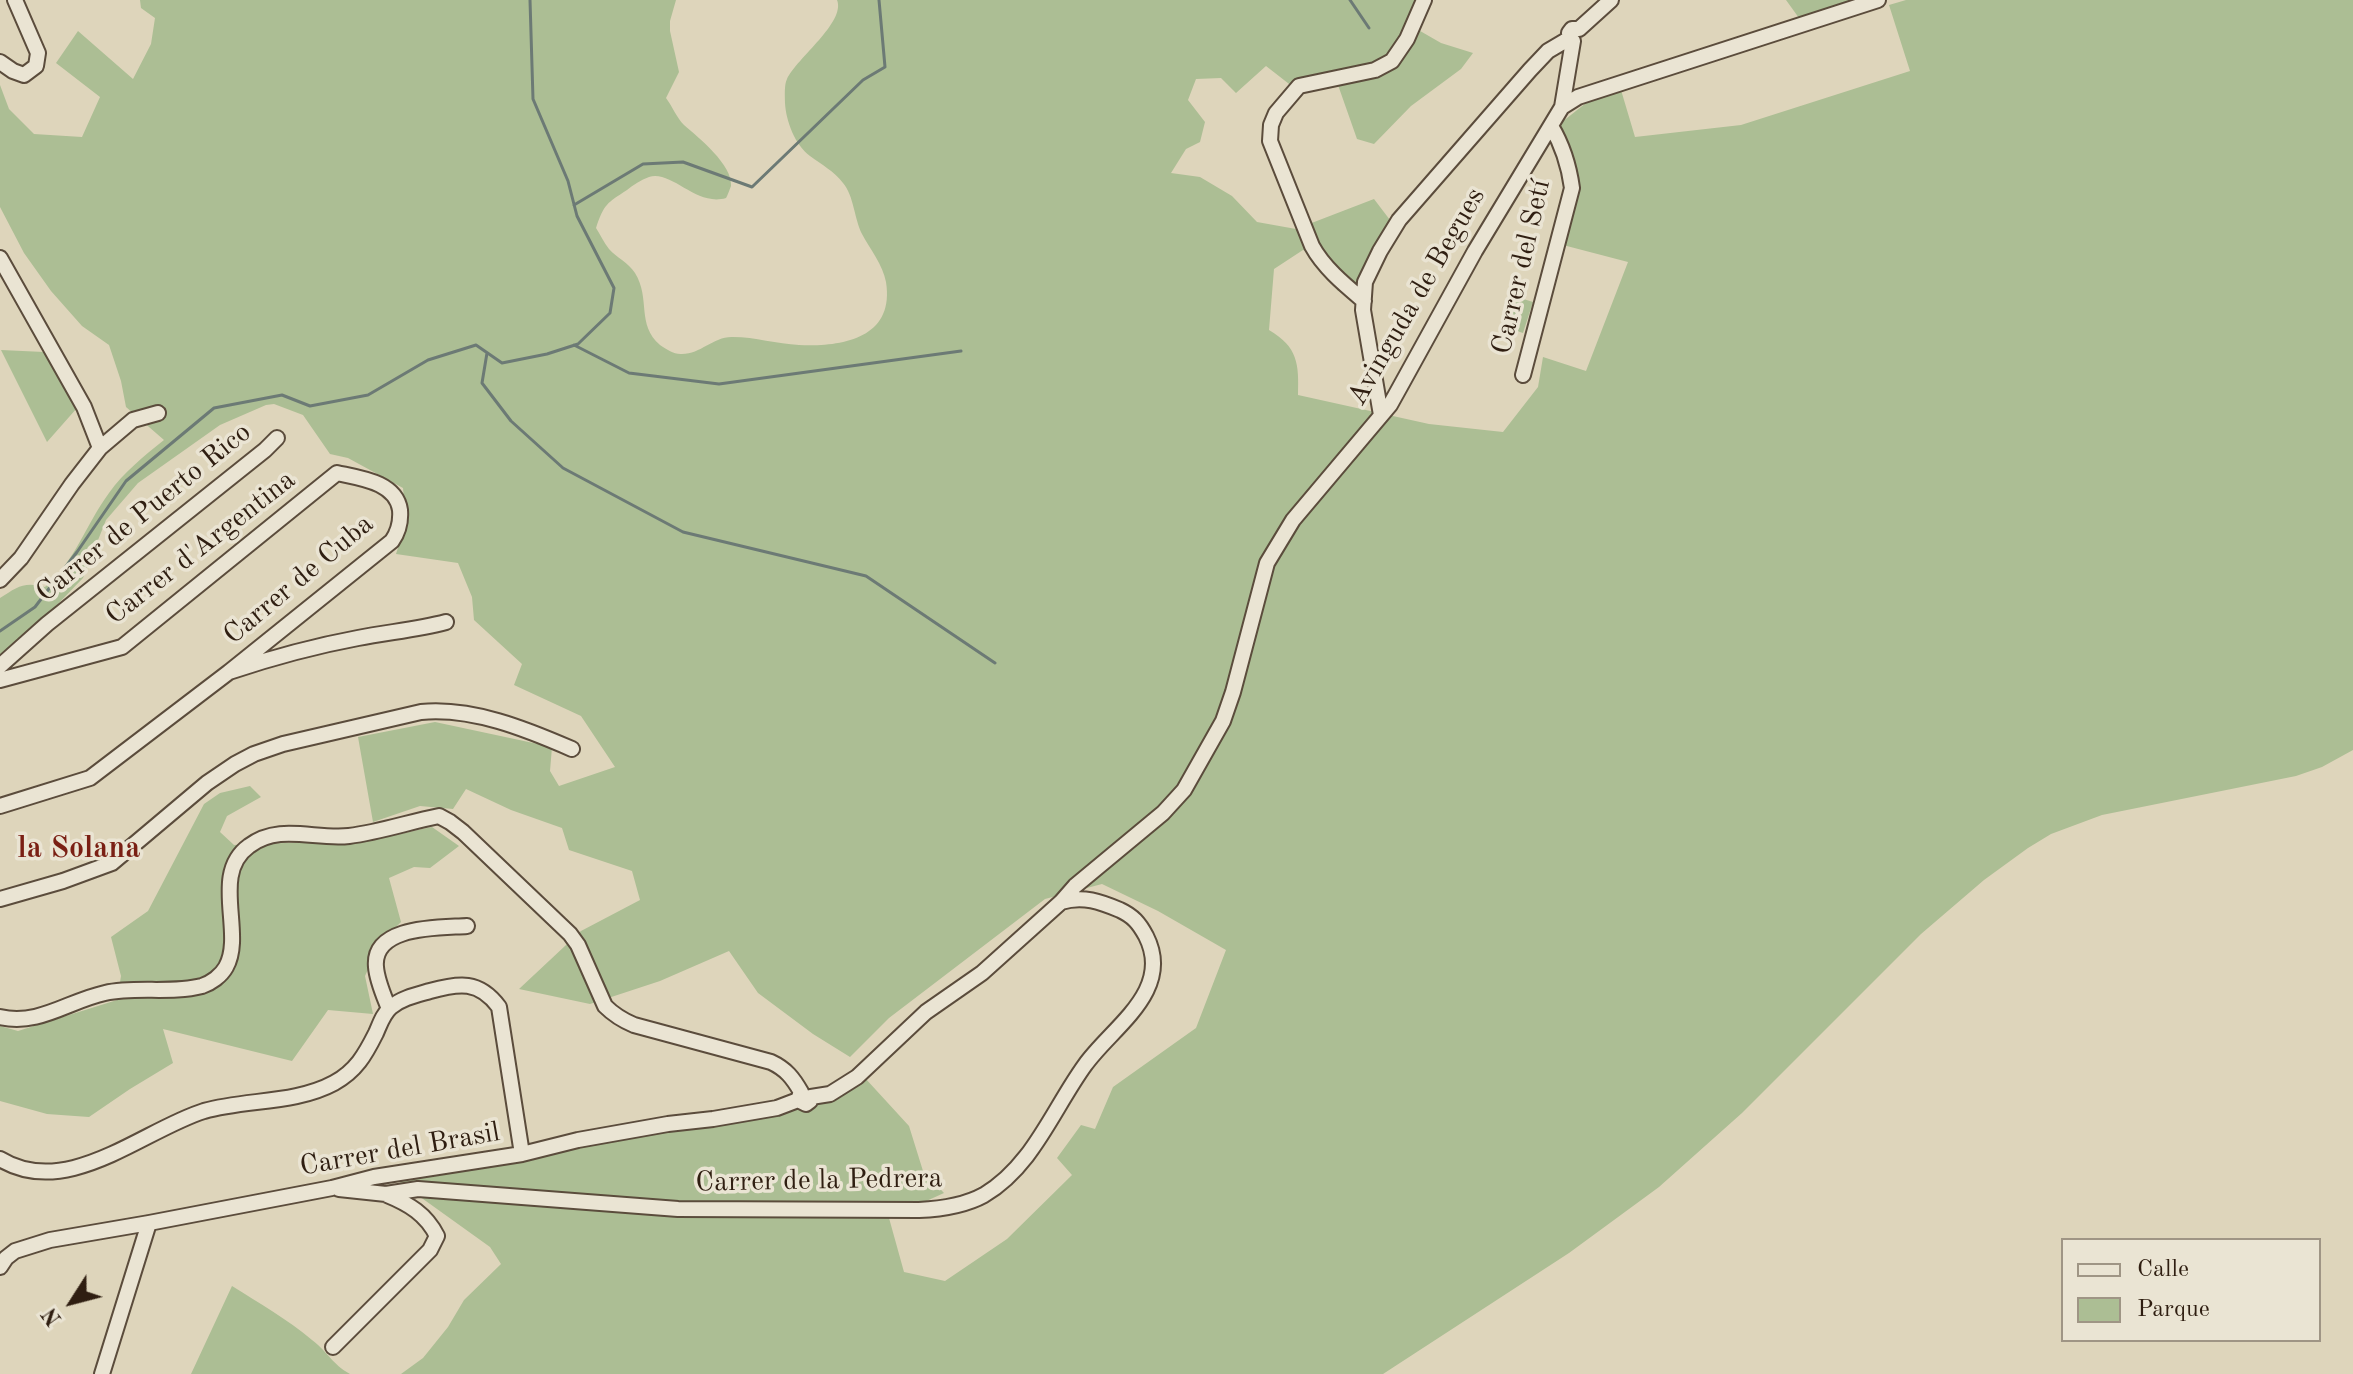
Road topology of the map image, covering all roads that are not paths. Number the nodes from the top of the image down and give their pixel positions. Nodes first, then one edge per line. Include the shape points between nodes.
1 (15, 0) edge
2 (1424, 0) edge
3 (1611, 0) edge
4 (1878, 0) edge
5 (1574, 36) junction
6 (0, 62) edge
7 (1562, 107) junction
8 (1551, 126) junction
9 (0, 258) edge
10 (1364, 301) junction
11 (1523, 375) dead end
12 (158, 413) dead end
13 (1381, 415) junction
14 (277, 438) dead end
15 (100, 448) junction
16 (337, 473) joint
17 (0, 580) edge
18 (446, 622) dead end
19 (3, 671) edge
20 (229, 672) junction
21 (572, 749) dead end
22 (0, 806) edge
23 (0, 899) edge
24 (1061, 902) junction
25 (467, 926) dead end
26 (389, 1009) junction
27 (0, 1017) edge
28 (804, 1096) junction
29 (522, 1154) junction
30 (0, 1159) edge
31 (332, 1188) junction
32 (386, 1194) junction
33 (149, 1223) junction
34 (0, 1267) edge
35 (333, 1347) dead end
36 (102, 1374) edge

1 - 6 street via 38,53 36,66 24,75
2 - 10 street via 1392,61 1375,70 1299,86 1271,125 1270,141 1312,246
3 - 5 street
4 - 7 street via 1591,92
5 - 7 street, Avinguda de Begues
5 - 10 street via 1548,51 1399,220 1365,282
7 - 8 street, Avinguda de Begues
8 - 11 street, Carrer del Setí via 1572,188
8 - 13 street, Avinguda de Begues
9 - 15 street via 84,407
10 - 13 street
12 - 15 street via 127,423
13 - 24 street, Avinguda de Begues via 1293,520 1267,563 1223,721 1184,790
14 - 19 street, Carrer de Puerto Rico via 47,624
15 - 17 street
16 - 19 street, Carrer d'Argentina via 122,647
16 - 20 street, Carrer de Cuba via 389,489 400,514 396,535
18 - 20 street via 357,638
20 - 22 street, Carrer de Cuba via 90,778
21 - 23 street via 530,730 437,710 283,744 254,754 207,783 112,863
24 - 28 street, Carrer del Brasil via 982,973 926,1012 857,1077 830,1094
24 - 32 street, Carrer de la Pedrera via 1084,898 1135,918 1150,943 1148,985 1130,1016 1087,1061 1017,1168 985,1194 958,1206 678,1209 418,1189
25 - 26 street via 400,933 387,941 376,970
26 - 29 street via 409,997 461,984 493,998 502,1018
26 - 30 street via 360,1063 330,1085 204,1111 75,1167 40,1171
27 - 28 street via 42,1016 109,992 204,986 228,963 232,875 249,846 279,833 345,836 439,816 463,832 570,934 605,1006 620,1019 771,1062 786,1071
28 - 29 street, Carrer del Brasil via 777,1108
29 - 31 street, Carrer del Brasil
31 - 32 street, Carrer de la Pedrera
31 - 33 street, Carrer del Brasil
32 - 35 street via 429,1220 437,1236 430,1250
33 - 34 street, Carrer del Brasil via 30,1245 15,1251
33 - 36 street

